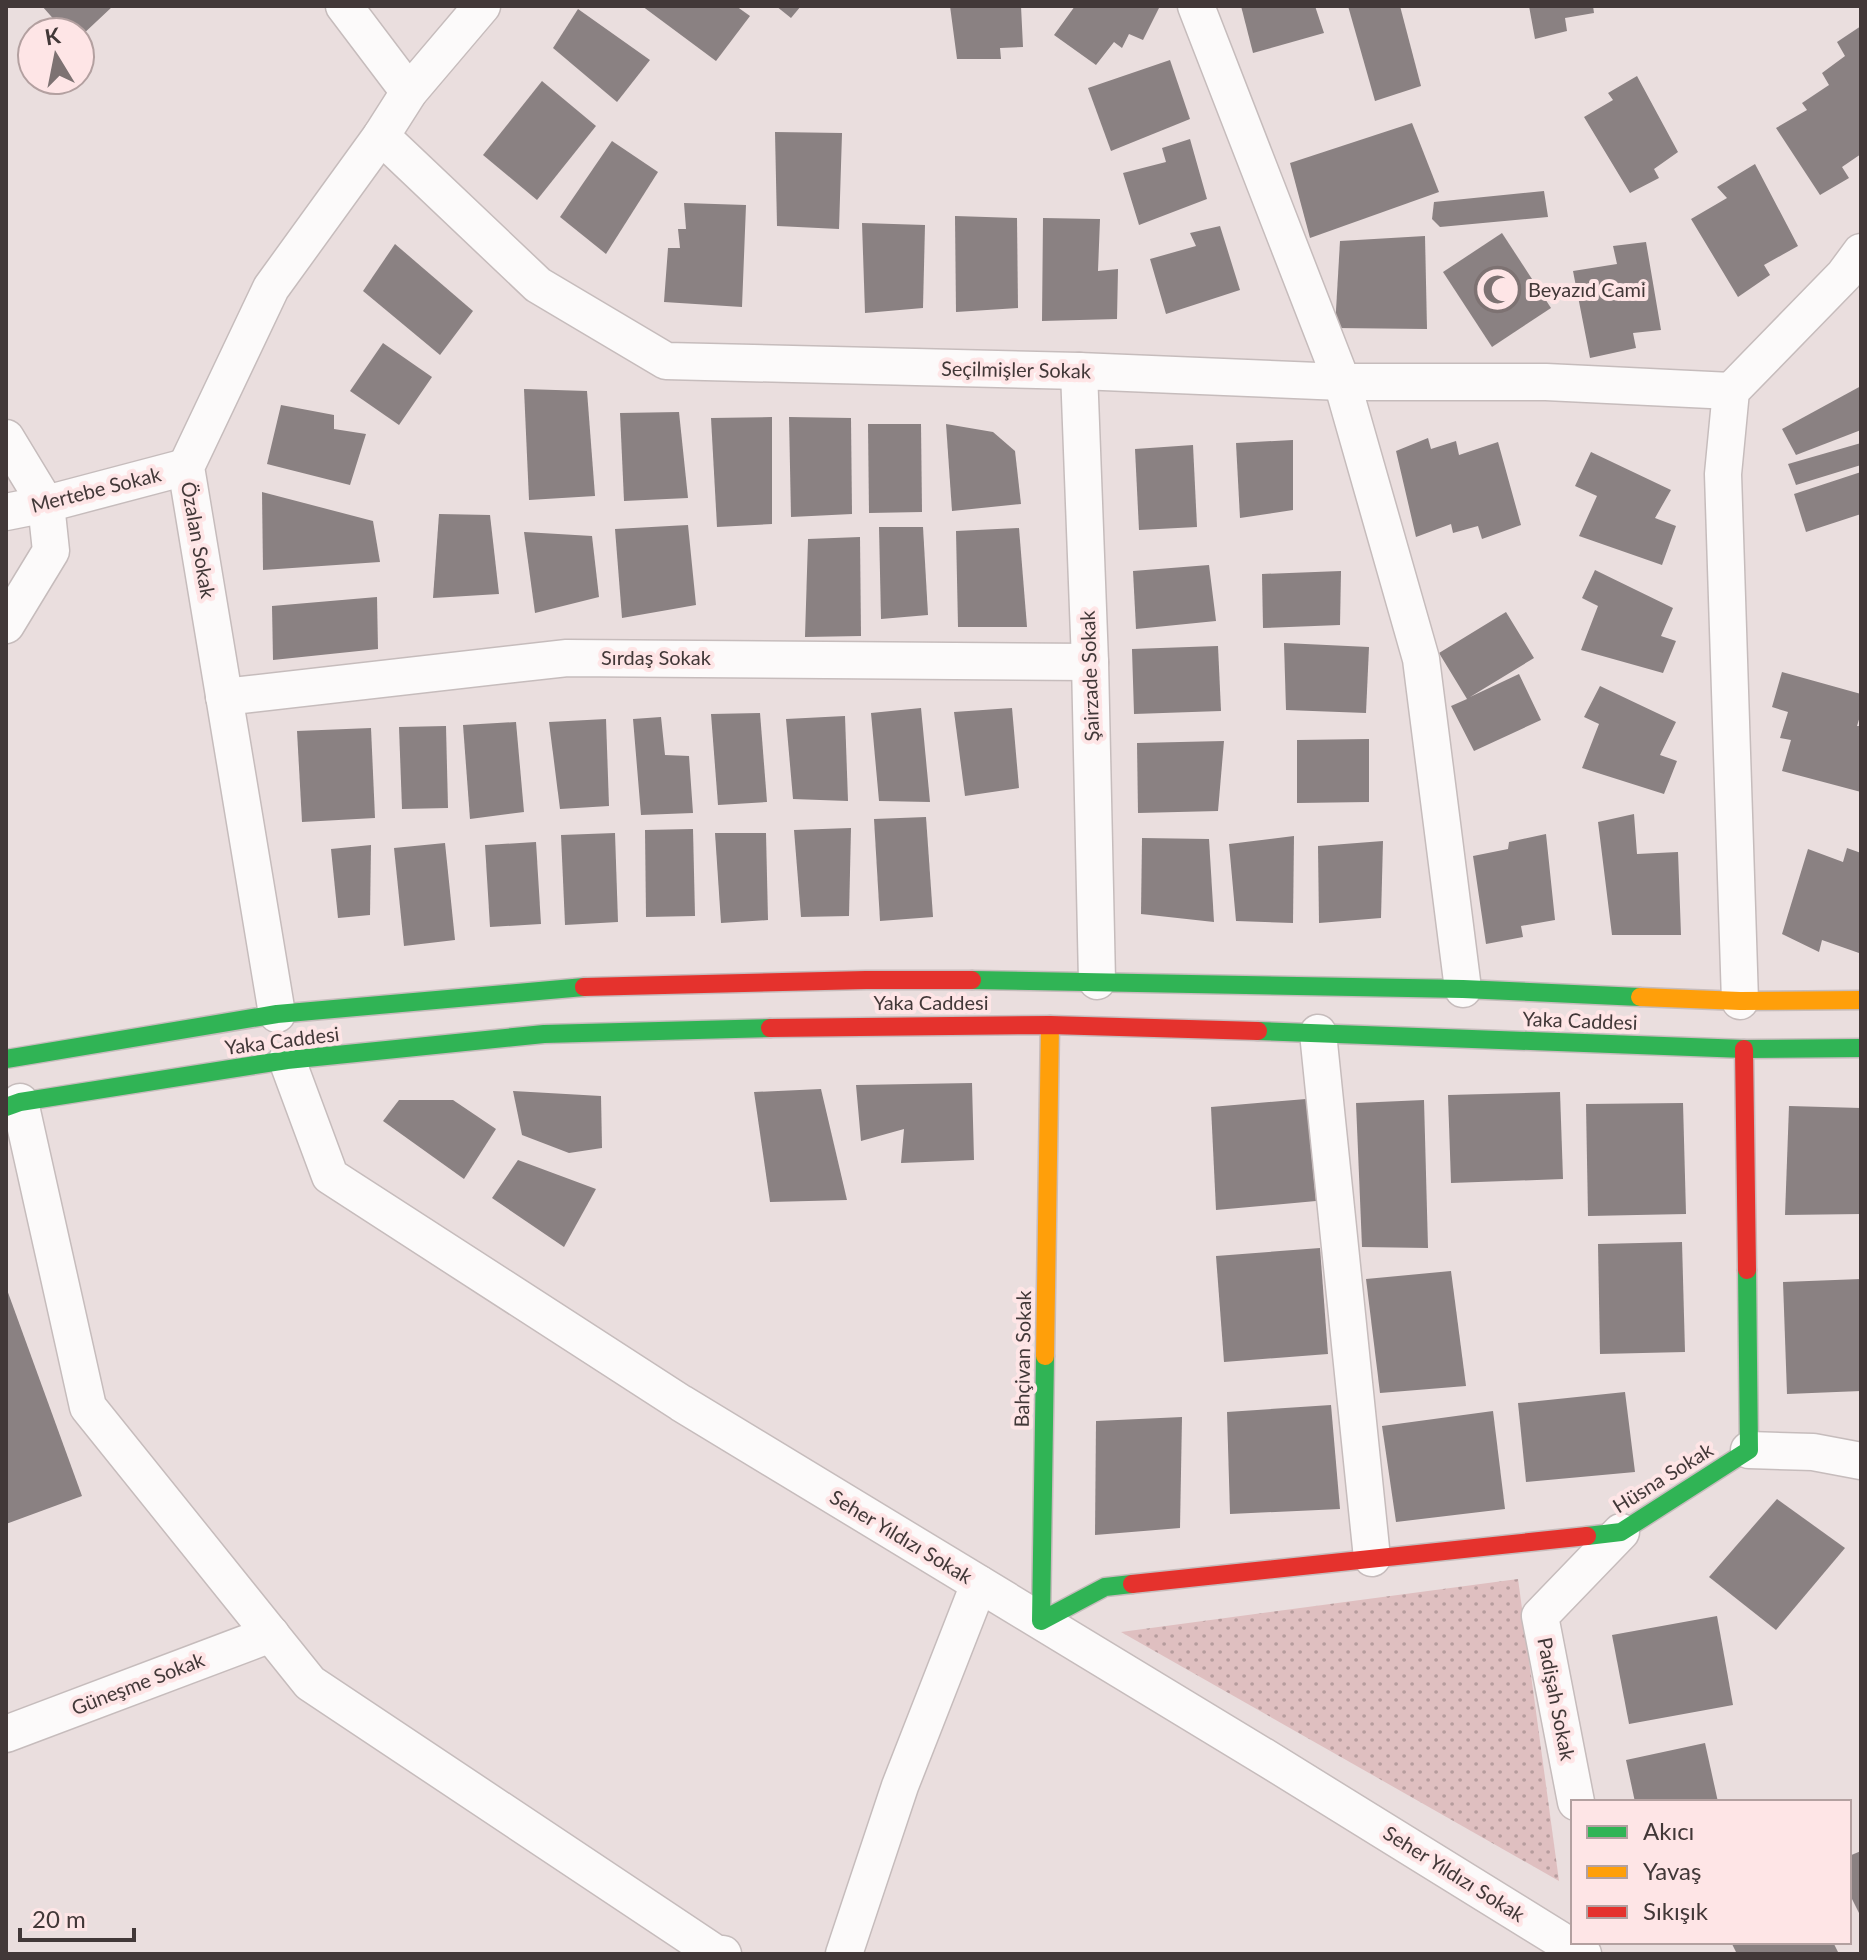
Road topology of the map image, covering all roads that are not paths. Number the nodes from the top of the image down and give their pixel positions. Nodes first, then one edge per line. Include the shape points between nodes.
1 (344, 6) edge
2 (482, 6) edge
3 (1196, 6) edge
4 (409, 92) junction
5 (381, 136) junction
6 (1861, 252) edge
7 (1079, 371) junction
8 (1342, 382) junction
9 (1731, 391) junction
10 (6, 438) edge
11 (186, 467) junction
12 (46, 504) junction
13 (6, 512) edge
14 (6, 625) edge
15 (1090, 662) junction
16 (224, 697) junction
17 (1097, 981) junction
18 (1463, 989) junction
19 (1861, 1000) edge
20 (1740, 1001) junction
21 (277, 1014) junction
22 (1050, 1025) junction
23 (1318, 1033) junction
24 (1861, 1048) edge
25 (1744, 1049) junction
26 (6, 1059) edge
27 (287, 1060) junction
28 (13, 1104) edge
29 (1749, 1450) junction
30 (1861, 1461) edge
31 (1621, 1532) junction
32 (1372, 1558) junction
33 (979, 1584) junction
34 (1041, 1621) junction
35 (271, 1634) junction
36 (6, 1734) edge
37 (1576, 1800) edge
38 (723, 1954) edge
39 (844, 1954) edge
40 (1583, 1954) edge

1 - 4 street
2 - 4 street, Özalan Sokak
3 - 8 street
4 - 5 street, Özalan Sokak
5 - 7 street, Seçilmişler Sokak via 538,285 666,361
5 - 11 street, Özalan Sokak via 271,288
6 - 9 street
7 - 8 street, Seçilmişler Sokak
7 - 15 street, Şairzade Sokak
8 - 9 street, Seçilmişler Sokak via 1546,382
8 - 18 street via 1421,659
9 - 20 street via 1723,474
10 - 12 street
11 - 12 street, Mertebe Sokak
11 - 16 street, Özalan Sokak
12 - 13 street, Mertebe Sokak
12 - 14 street via 51,551
15 - 16 street, Sırdaş Sokak via 567,658
15 - 17 street, Şairzade Sokak
16 - 21 street, Özalan Sokak
17 - 18 street, Yaka Caddesi
17 - 21 street, Yaka Caddesi via 866,980 561,988
18 - 20 street, Yaka Caddesi
19 - 20 street, Yaka Caddesi
21 - 26 street, Yaka Caddesi
22 - 23 street, Yaka Caddesi
22 - 27 street, Yaka Caddesi via 544,1034
22 - 34 street, Bahçivan Sokak
23 - 25 street, Yaka Caddesi
23 - 32 street
24 - 25 street, Yaka Caddesi
25 - 29 street
27 - 28 street, Yaka Caddesi
27 - 33 street, Seher Yıldızı Sokak via 330,1176 681,1403
28 - 35 street via 88,1407
29 - 30 street via 1813,1452
29 - 31 street, Hüsna Sokak
31 - 32 street, Hüsna Sokak
31 - 37 street, Padişah Sokak via 1540,1616
32 - 34 street, Hüsna Sokak via 1105,1587
33 - 34 street, Seher Yıldızı Sokak
33 - 39 street via 900,1786
34 - 40 street, Seher Yıldızı Sokak
35 - 36 street, Güneşme Sokak
35 - 38 street via 310,1683

